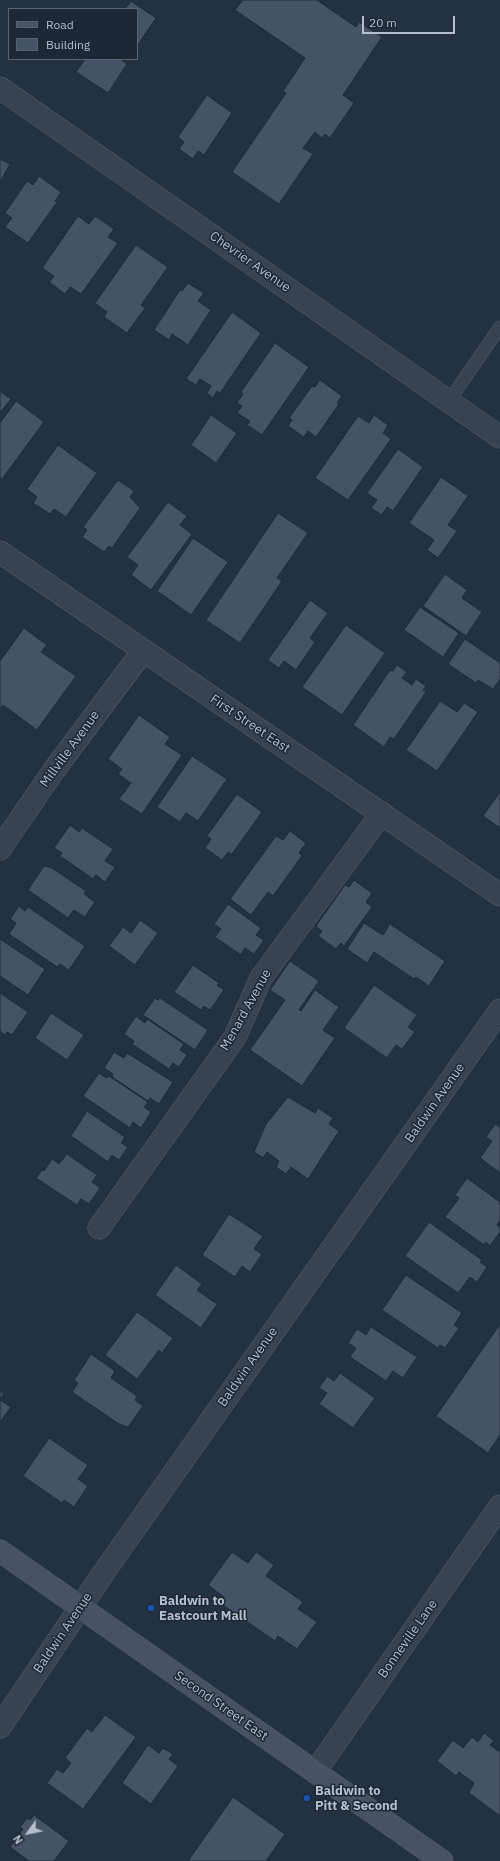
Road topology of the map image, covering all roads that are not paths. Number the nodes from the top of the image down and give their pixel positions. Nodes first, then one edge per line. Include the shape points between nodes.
1 (0, 88) edge
2 (500, 327) edge
3 (449, 401) junction
4 (500, 437) edge
5 (0, 552) edge
6 (143, 651) junction
7 (382, 814) junction
8 (0, 849) edge
9 (500, 895) edge
10 (500, 1010) edge
11 (99, 1228) dead end
12 (500, 1506) edge
13 (0, 1551) edge
14 (80, 1607) junction
15 (0, 1727) edge
16 (316, 1772) junction
17 (442, 1861) edge

1 - 3 street, Chevrier Avenue
2 - 3 lane
3 - 4 street, Chevrier Avenue
5 - 6 street, First Street East
6 - 7 street, First Street East
6 - 8 street, Millville Avenue via 54,770
7 - 9 street, First Street East
7 - 11 street, Menard Avenue via 261,978 235,1037
10 - 14 street, Baldwin Avenue
12 - 16 street, Bonneville Lane
13 - 14 main road, Second Street East
14 - 15 street, Baldwin Avenue
14 - 16 main road, Second Street East
16 - 17 main road, Second Street East

